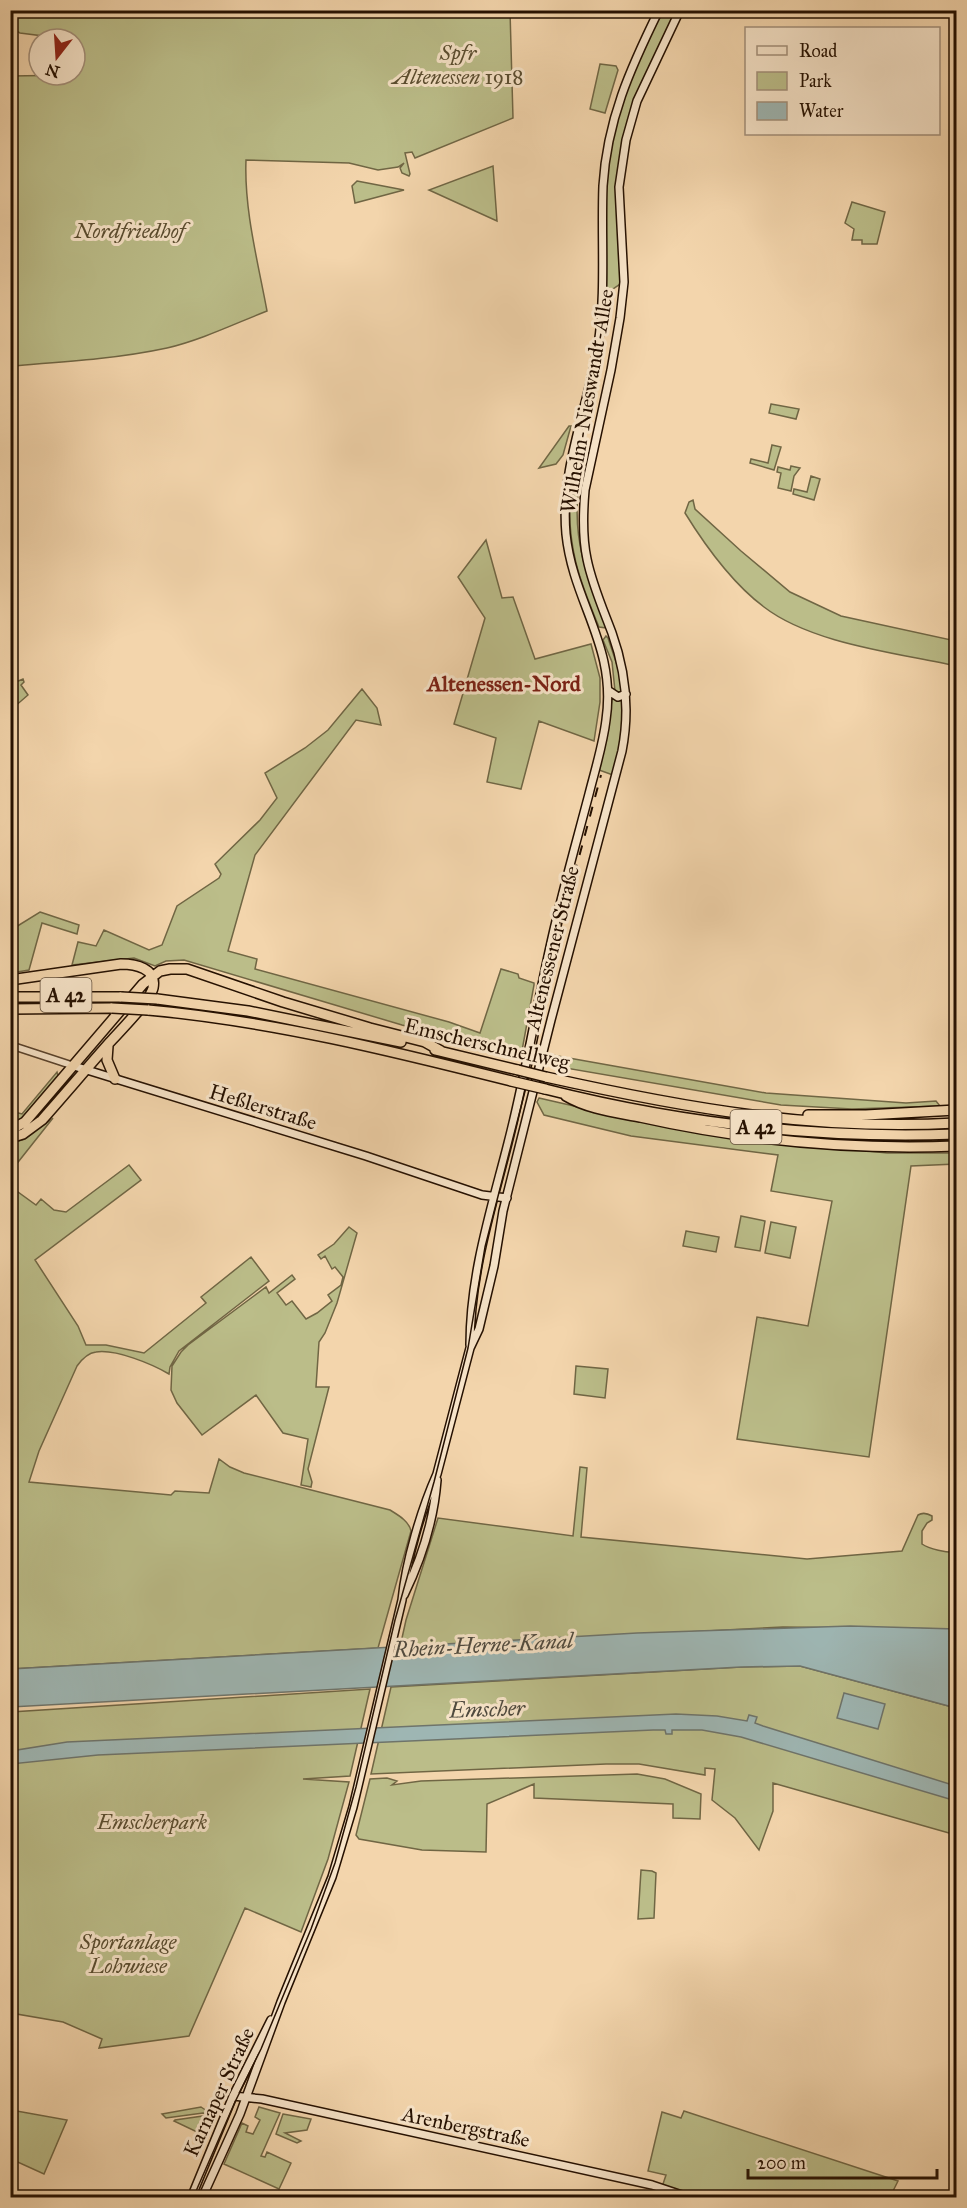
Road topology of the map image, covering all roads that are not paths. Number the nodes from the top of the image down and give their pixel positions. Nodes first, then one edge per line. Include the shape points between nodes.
1 (659, 10) edge
2 (680, 10) edge
3 (597, 635) junction
4 (613, 636) junction
5 (609, 691) junction
6 (626, 694) junction
7 (151, 976) junction
8 (10, 980) edge
9 (10, 996) edge
10 (25, 1008) junction
11 (10, 1009) edge
12 (10, 1013) edge
13 (109, 1044) junction
14 (10, 1045) edge
15 (441, 1051) junction
16 (74, 1066) junction
17 (86, 1070) junction
18 (115, 1079) junction
19 (558, 1092) junction
20 (957, 1110) edge
21 (733, 1113) junction
22 (957, 1123) edge
23 (10, 1130) edge
24 (957, 1134) edge
25 (10, 1138) edge
26 (956, 1146) edge
27 (493, 1197) junction
28 (507, 1198) junction
29 (470, 1348) junction
30 (353, 1807) joint
31 (281, 2002) junction
32 (233, 2096) junction
33 (246, 2096) junction
34 (191, 2198) edge
35 (202, 2198) edge
36 (691, 2198) edge

1 - 3 main road, Wilhelm-Nieswandt-Allee via 633,62 612,128 603,183 604,279 598,339 565,508 575,577
2 - 4 main road, Wilhelm-Nieswandt-Allee via 637,101 626,140 619,187 624,276 620,318 585,490 587,560
3 - 4 main road
3 - 5 main road, Wilhelm-Nieswandt-Allee
4 - 6 main road, Wilhelm-Nieswandt-Allee
5 - 6 main road via 618,697
5 - 27 main road, Altenessener Straße via 602,743 556,921 527,1063
6 - 28 main road, Altenessener Straße via 625,736 619,765 573,930
7 - 8 highway via 137,964 121,964
7 - 13 highway via 153,991
7 - 15 highway via 170,969 187,969 283,1002 424,1042
7 - 16 highway
9 - 15 highway, Emscherschnellweg / A 42, bridge via 121,997 206,1005
10 - 11 highway, Emscherschnellweg / A 42
10 - 12 highway via 20,1013
10 - 19 highway, Emscherschnellweg / A 42, bridge via 148,1010 234,1020
13 - 17 highway
13 - 18 highway via 107,1060
14 - 16 street, Heßlerstraße
15 - 21 highway, Emscherschnellweg / A 42, bridge via 644,1098
16 - 17 main road, Heßlerstraße
16 - 23 highway via 25,1122
17 - 18 main road, Heßlerstraße
17 - 25 highway via 34,1127
18 - 27 main road, Heßlerstraße
19 - 24 highway, Emscherschnellweg / A 42 via 662,1113 780,1130
19 - 26 highway via 581,1105 759,1137 874,1147
20 - 21 highway via 834,1116
21 - 22 highway, Emscherschnellweg / A 42 via 831,1123
27 - 28 main road, Heßlerstraße
27 - 29 main road, Altenessener Straße via 471,1303
28 - 29 main road, Altenessener Straße via 479,1329
29 - 30 main road, Altenessener Straße via 437,1474 425,1540 402,1600
30 - 31 main road, Karnaper Straße via 333,1877
31 - 32 main road, Karnaper Straße
31 - 33 main road, Karnaper Straße
32 - 33 main road, Arenbergstraße
32 - 34 main road, Karnaper Straße
33 - 35 main road, Karnaper Straße
33 - 36 main road, Arenbergstraße via 645,2183

